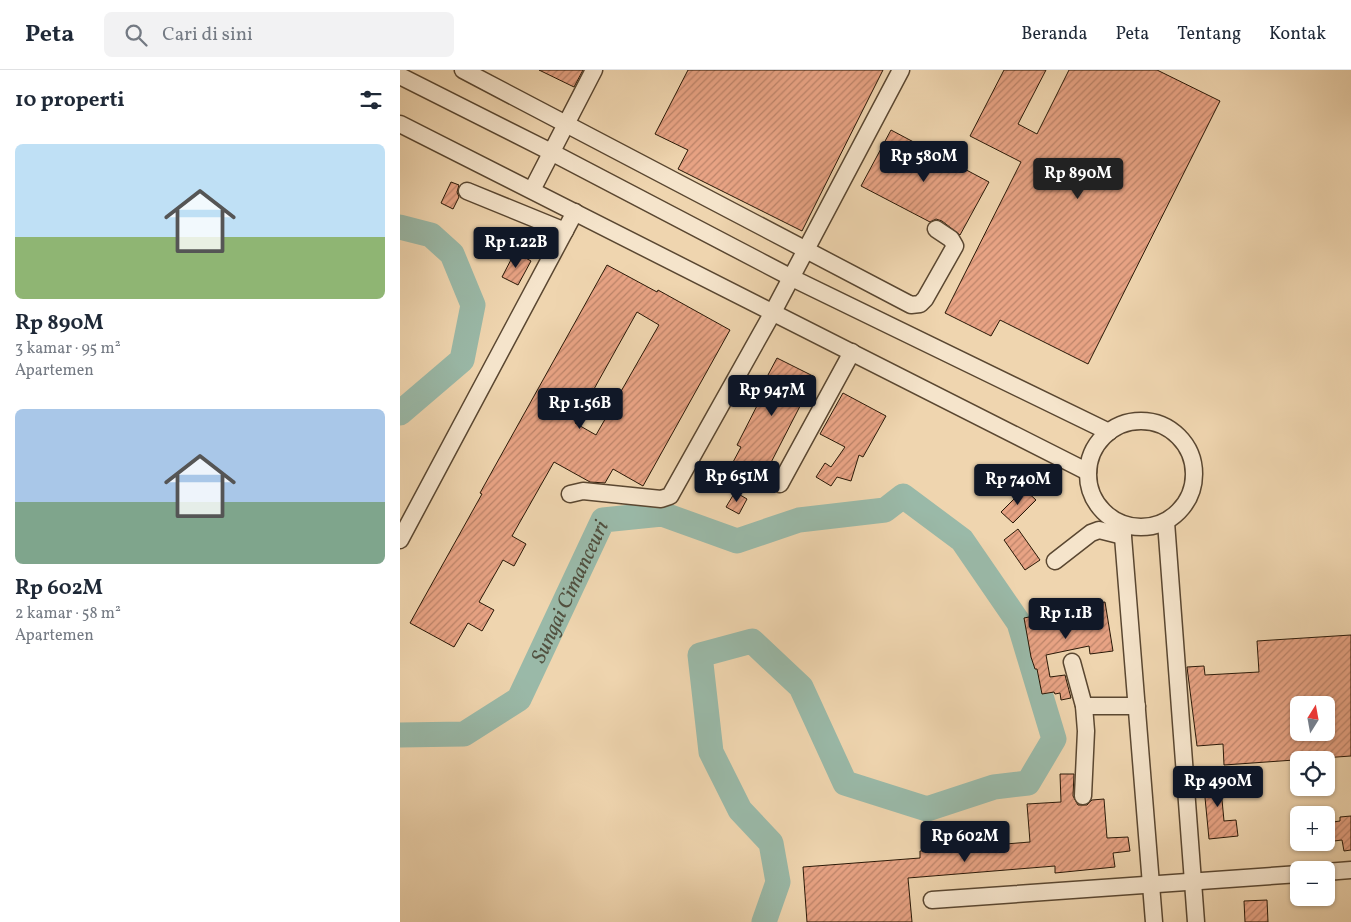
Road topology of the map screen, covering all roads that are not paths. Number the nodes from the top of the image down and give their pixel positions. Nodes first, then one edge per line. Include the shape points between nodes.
1 (463, 70) edge
2 (594, 70) edge
3 (901, 70) edge
4 (400, 76) edge
5 (400, 124) edge
6 (566, 124) junction
7 (551, 152) junction
8 (532, 190) junction
9 (468, 191) dead end
10 (575, 212) junction
11 (936, 229) dead end
12 (565, 231) junction
13 (805, 249) junction
14 (790, 277) junction
15 (773, 312) junction
16 (852, 352) junction
17 (1108, 432) junction
18 (1088, 472) junction
19 (780, 484) dead end
20 (570, 494) dead end
21 (1166, 522) junction
22 (1123, 530) junction
23 (400, 540) edge
24 (1054, 561) dead end
25 (1072, 662) dead end
26 (1084, 706) junction
27 (1137, 706) junction
28 (1083, 796) dead end
29 (1351, 870) edge
30 (1335, 871) edge
31 (1290, 875) edge
32 (1193, 881) junction
33 (1151, 884) junction
34 (932, 900) dead end
35 (1154, 922) edge
36 (1196, 922) edge

1 - 6 lane
2 - 6 lane
3 - 13 lane
4 - 7 lane
5 - 8 lane
6 - 7 lane
6 - 13 lane
7 - 8 lane
7 - 14 lane
8 - 10 lane
9 - 12 lane
10 - 12 lane
10 - 15 lane
11 - 13 lane via 951,238 955,246 925,299 915,306
12 - 23 lane
13 - 14 lane
14 - 15 lane
14 - 17 lane
15 - 16 lane
15 - 20 lane via 670,496 661,499 583,491
16 - 18 lane
16 - 19 lane
17 - 18 lane via 1094,450
17 - 21 lane via 1129,422 1151,422 1171,430 1187,446 1195,467 1193,489 1183,508
18 - 22 lane via 1091,494
21 - 22 lane
21 - 32 lane
22 - 24 lane via 1091,533
22 - 27 lane
25 - 26 lane
26 - 27 lane
26 - 28 lane
27 - 33 lane
29 - 30 lane
31 - 32 lane
32 - 33 lane
32 - 36 lane
33 - 34 lane
33 - 35 lane

